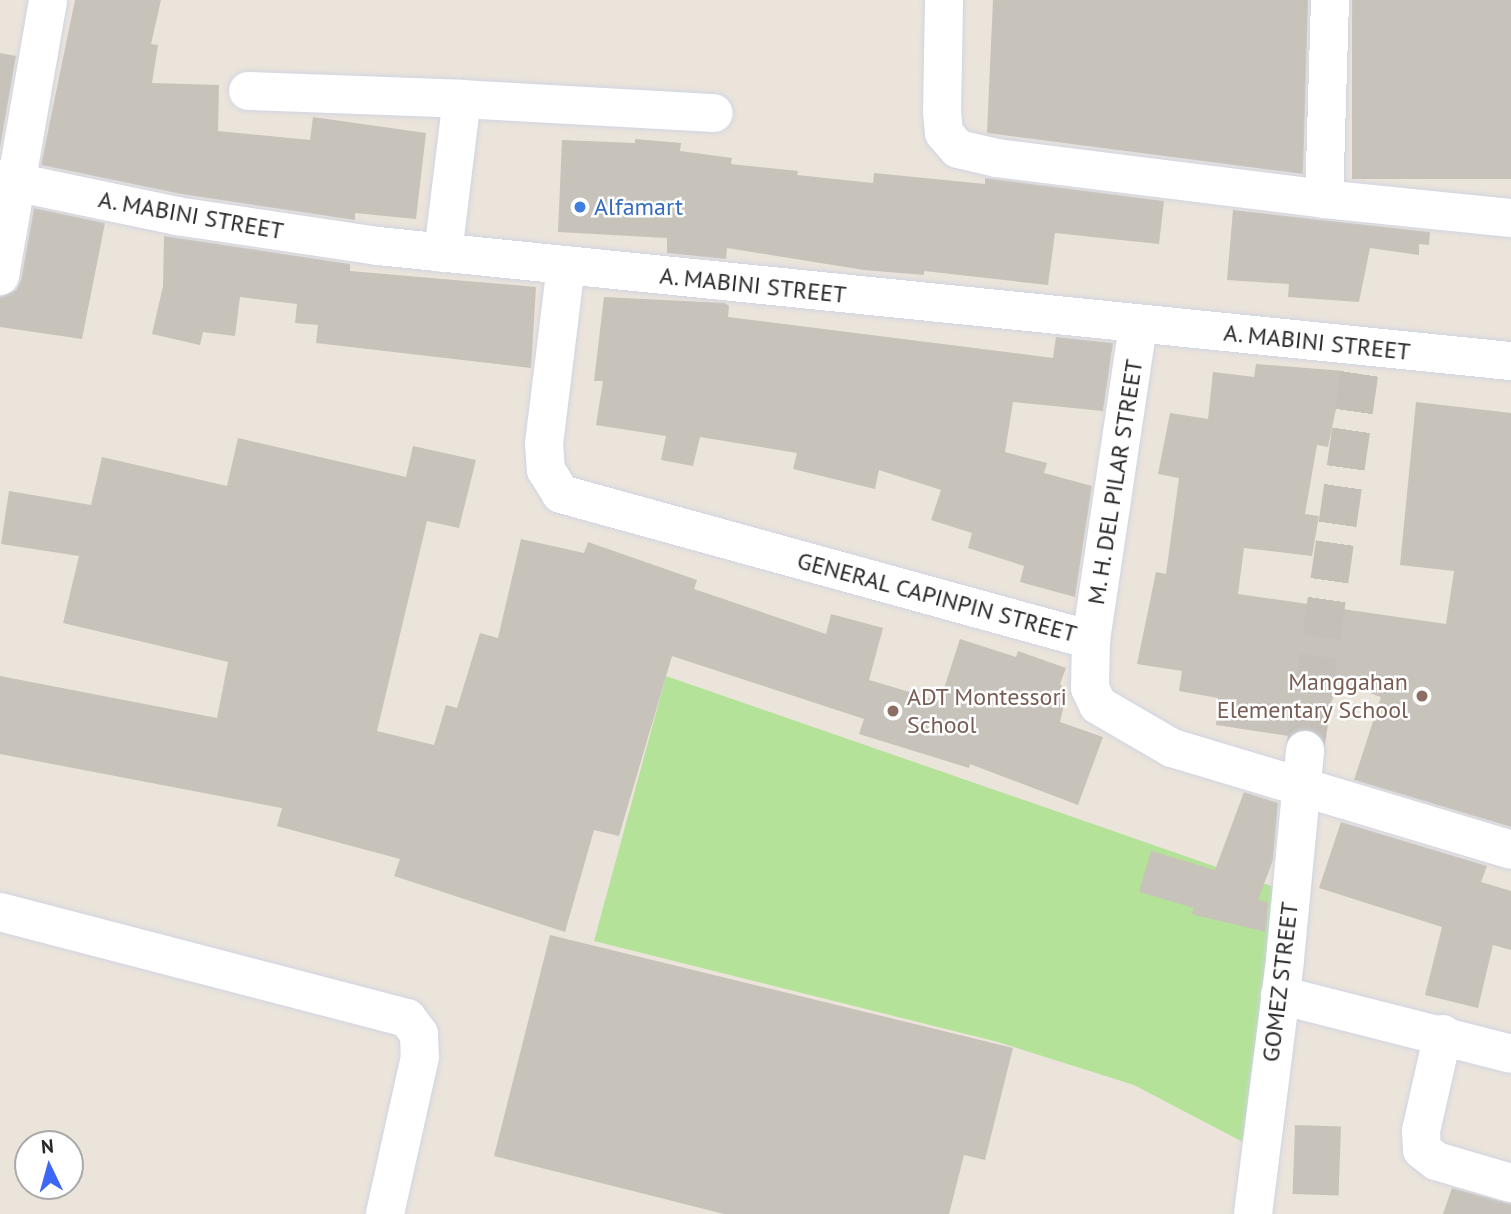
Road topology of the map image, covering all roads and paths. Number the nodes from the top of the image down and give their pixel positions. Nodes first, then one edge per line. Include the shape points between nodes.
1 (48, 0) edge
2 (944, 0) edge
3 (1330, 0) edge
4 (248, 90) dead end
5 (462, 99) junction
6 (715, 113) dead end
7 (8, 180) edge
8 (1324, 199) junction
9 (1511, 218) edge
10 (443, 253) junction
11 (566, 265) junction
12 (0, 276) edge
13 (1138, 324) junction
14 (1511, 360) edge
15 (1091, 640) junction
16 (1303, 767) junction
17 (1511, 850) edge
18 (0, 912) edge
19 (1280, 995) junction
20 (1443, 1034) junction
21 (1511, 1054) edge
22 (1511, 1182) edge
23 (391, 1213) edge
24 (1253, 1214) edge

1 - 7 street
2 - 8 street via 944,133 958,149 996,158
3 - 8 street
4 - 5 street
5 - 6 street
5 - 10 street
7 - 10 street, A. MABINI STREET via 177,216
7 - 12 street
8 - 9 street
10 - 11 street, A. MABINI STREET
11 - 13 street, A. MABINI STREET
11 - 15 street, GENERAL CAPINPIN STREET via 544,443 546,470 561,494
13 - 14 street, A. MABINI STREET
13 - 15 street, M. H. DEL PILAR STREET
15 - 16 street, GENERAL CAPINPIN STREET via 1090,688 1098,705 1172,748
16 - 17 street, GENERAL CAPINPIN STREET
16 - 19 street, GOMEZ STREET
18 - 23 street via 407,1018 419,1034 420,1057
19 - 20 street
19 - 24 street, GOMEZ STREET
20 - 21 street
20 - 22 street via 1420,1131 1422,1150 1436,1161

